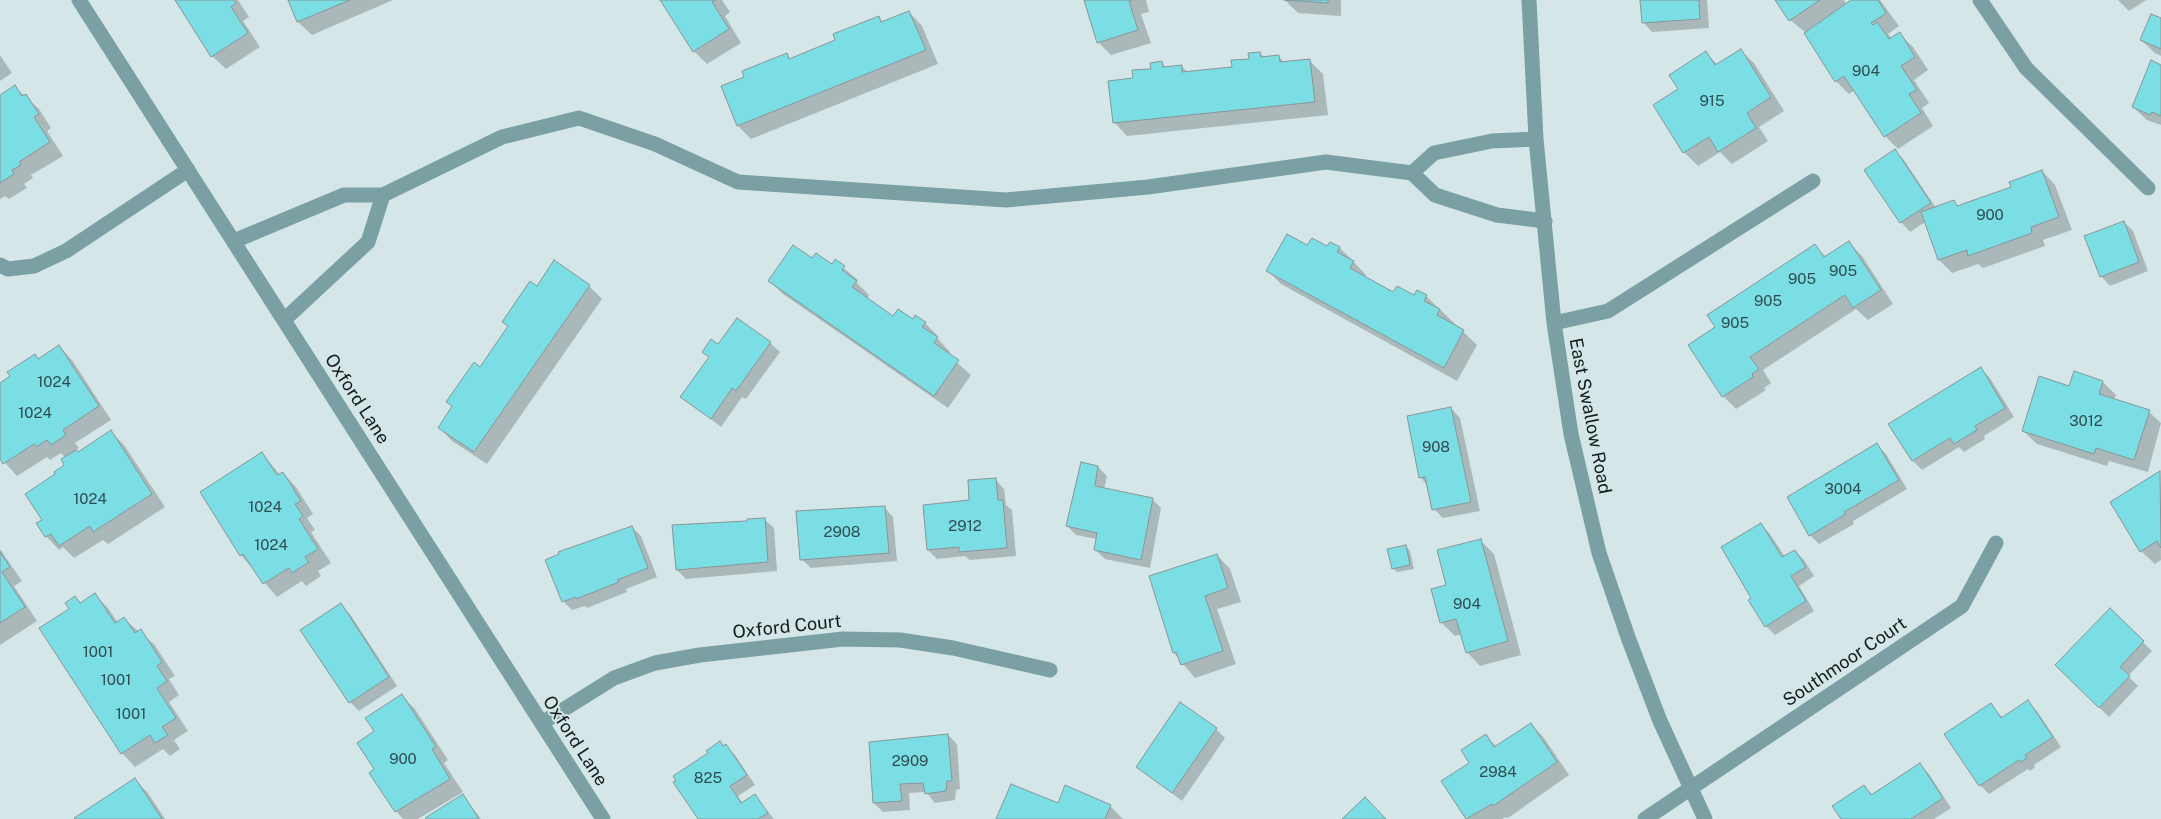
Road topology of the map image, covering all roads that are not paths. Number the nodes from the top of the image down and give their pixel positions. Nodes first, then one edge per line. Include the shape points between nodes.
1 (79, 0) edge
2 (1528, 0) edge
3 (1980, 0) edge
4 (1536, 139) junction
5 (188, 170) junction
6 (1412, 173) junction
7 (1813, 181) dead end
8 (2148, 188) dead end
9 (383, 195) junction
10 (1545, 221) junction
11 (234, 242) junction
12 (0, 265) edge
13 (284, 320) junction
14 (1554, 323) junction
15 (1996, 543) dead end
16 (1050, 670) dead end
17 (542, 723) junction
18 (1690, 790) junction
19 (603, 819) edge
20 (1645, 819) edge
21 (1705, 819) edge

1 - 5 street, Oxford Lane
2 - 4 street, East Swallow Road
3 - 8 street via 2026,68
4 - 6 street via 1492,141 1434,153
4 - 10 street, East Swallow Road
5 - 11 street, Oxford Lane
5 - 12 street via 66,251 34,266 8,269
6 - 9 street via 1326,162 1148,187 1006,200 738,182 655,144 579,118 502,137
6 - 10 street via 1435,195 1497,215
7 - 14 street via 1608,311
9 - 11 street via 344,195
9 - 13 street via 368,242
10 - 14 street, East Swallow Road
11 - 13 street, Oxford Lane
13 - 17 street, Oxford Lane
14 - 18 street, East Swallow Road via 1571,434 1599,553 1642,676
15 - 18 street, Southmoor Court via 1962,606
16 - 17 street, Oxford Court via 953,648 900,640 842,639 700,654 655,663 614,678
17 - 19 street, Oxford Lane
18 - 20 street, Southmoor Court
18 - 21 street, East Swallow Road

